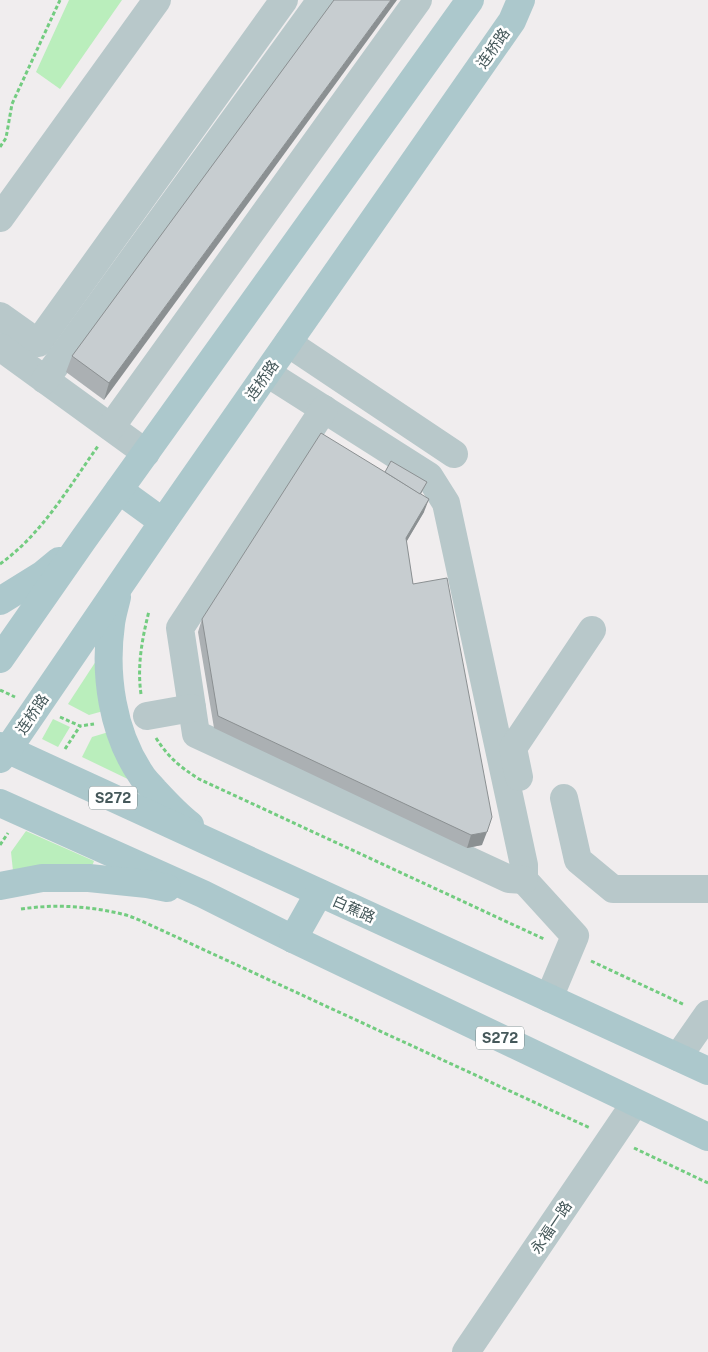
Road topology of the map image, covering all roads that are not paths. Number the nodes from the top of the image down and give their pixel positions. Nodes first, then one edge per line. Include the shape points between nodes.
1 (157, 0) edge
2 (284, 0) edge
3 (321, 0) edge
4 (418, 0) edge
5 (470, 0) edge
6 (521, 0) edge
7 (0, 218) edge
8 (0, 316) edge
9 (288, 343) junction
10 (0, 347) edge
11 (267, 373) junction
12 (45, 380) junction
13 (324, 409) junction
14 (111, 427) junction
15 (146, 452) junction
16 (454, 454) dead end
17 (119, 490) junction
18 (163, 522) junction
19 (83, 540) junction
20 (120, 584) junction
21 (0, 601) edge
22 (592, 630) dead end
23 (0, 659) edge
24 (192, 708) junction
25 (147, 716) road end
26 (3, 752) edge
27 (564, 798) dead end
28 (0, 803) edge
29 (218, 846) junction
30 (0, 886) edge
31 (532, 888) junction
32 (708, 889) edge
33 (319, 893) junction
34 (203, 894) junction
35 (293, 939) junction
36 (549, 998) junction
37 (708, 1015) edge
38 (678, 1057) junction
39 (708, 1071) edge
40 (635, 1102) junction
41 (708, 1137) edge
42 (466, 1352) edge

1 - 7 street
2 - 8 street via 38,343
3 - 12 street
4 - 14 street
5 - 15 main road
6 - 9 main road, 连桥路 via 512,21
9 - 11 main road, 连桥路
9 - 16 street
10 - 12 street
11 - 13 street
11 - 18 main road, 连桥路
12 - 14 street
13 - 24 street via 180,628
13 - 31 street via 428,476 446,503 524,865
14 - 15 street
15 - 17 main road
17 - 18 main road
17 - 19 main road
18 - 20 main road, 连桥路
19 - 21 main road via 42,575
19 - 23 main road
20 - 26 main road, 连桥路
20 - 29 main road via 111,623 109,662 111,692 128,751 142,776 176,814
22 - 31 street via 513,748 540,877
24 - 25 street
24 - 31 street via 196,734
26 - 29 main road, 白蕉路 / S272
27 - 32 street via 578,860 613,889
28 - 34 main road, S272
29 - 33 main road, 白蕉路 / S272
30 - 34 main road via 42,878 89,878
31 - 36 street via 575,936
33 - 35 main road
33 - 36 main road, 白蕉路 / S272
34 - 35 main road, S272
35 - 40 main road, S272
36 - 38 main road, 白蕉路 / S272
37 - 38 street
38 - 39 main road, 白蕉路 / S272
40 - 41 main road, S272
40 - 42 street, 永福一路

